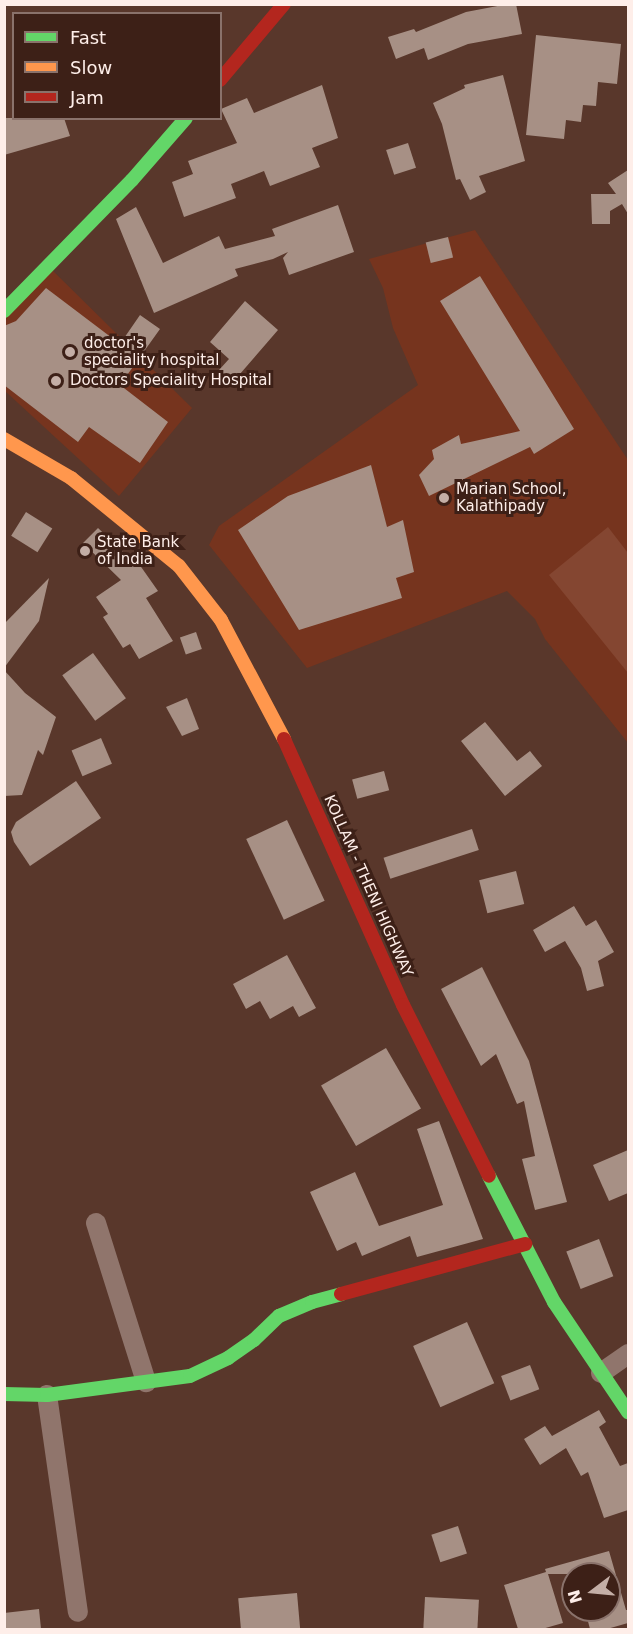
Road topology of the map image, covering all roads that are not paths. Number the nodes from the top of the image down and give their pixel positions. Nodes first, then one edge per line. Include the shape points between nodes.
1 (284, 4) edge
2 (222, 78) edge
3 (184, 120) edge
4 (4, 311) edge
5 (4, 439) edge
6 (96, 1223) dead end
7 (525, 1244) junction
8 (628, 1354) edge
9 (601, 1373) junction
10 (146, 1382) junction
11 (4, 1394) edge
12 (47, 1395) junction
13 (628, 1412) edge
14 (78, 1612) dead end

1 - 2 main road
3 - 4 main road via 132,180
5 - 7 main road, KOLLAM - THENI HIGHWAY via 71,478 145,536 179,566 221,620 274,716 403,1005
6 - 10 street
7 - 9 main road, KOLLAM - THENI HIGHWAY via 574,1335
7 - 10 main road via 312,1302 279,1316 254,1340 190,1376
8 - 9 street
9 - 13 main road, KOLLAM - THENI HIGHWAY
10 - 12 main road
11 - 12 main road
12 - 14 street

